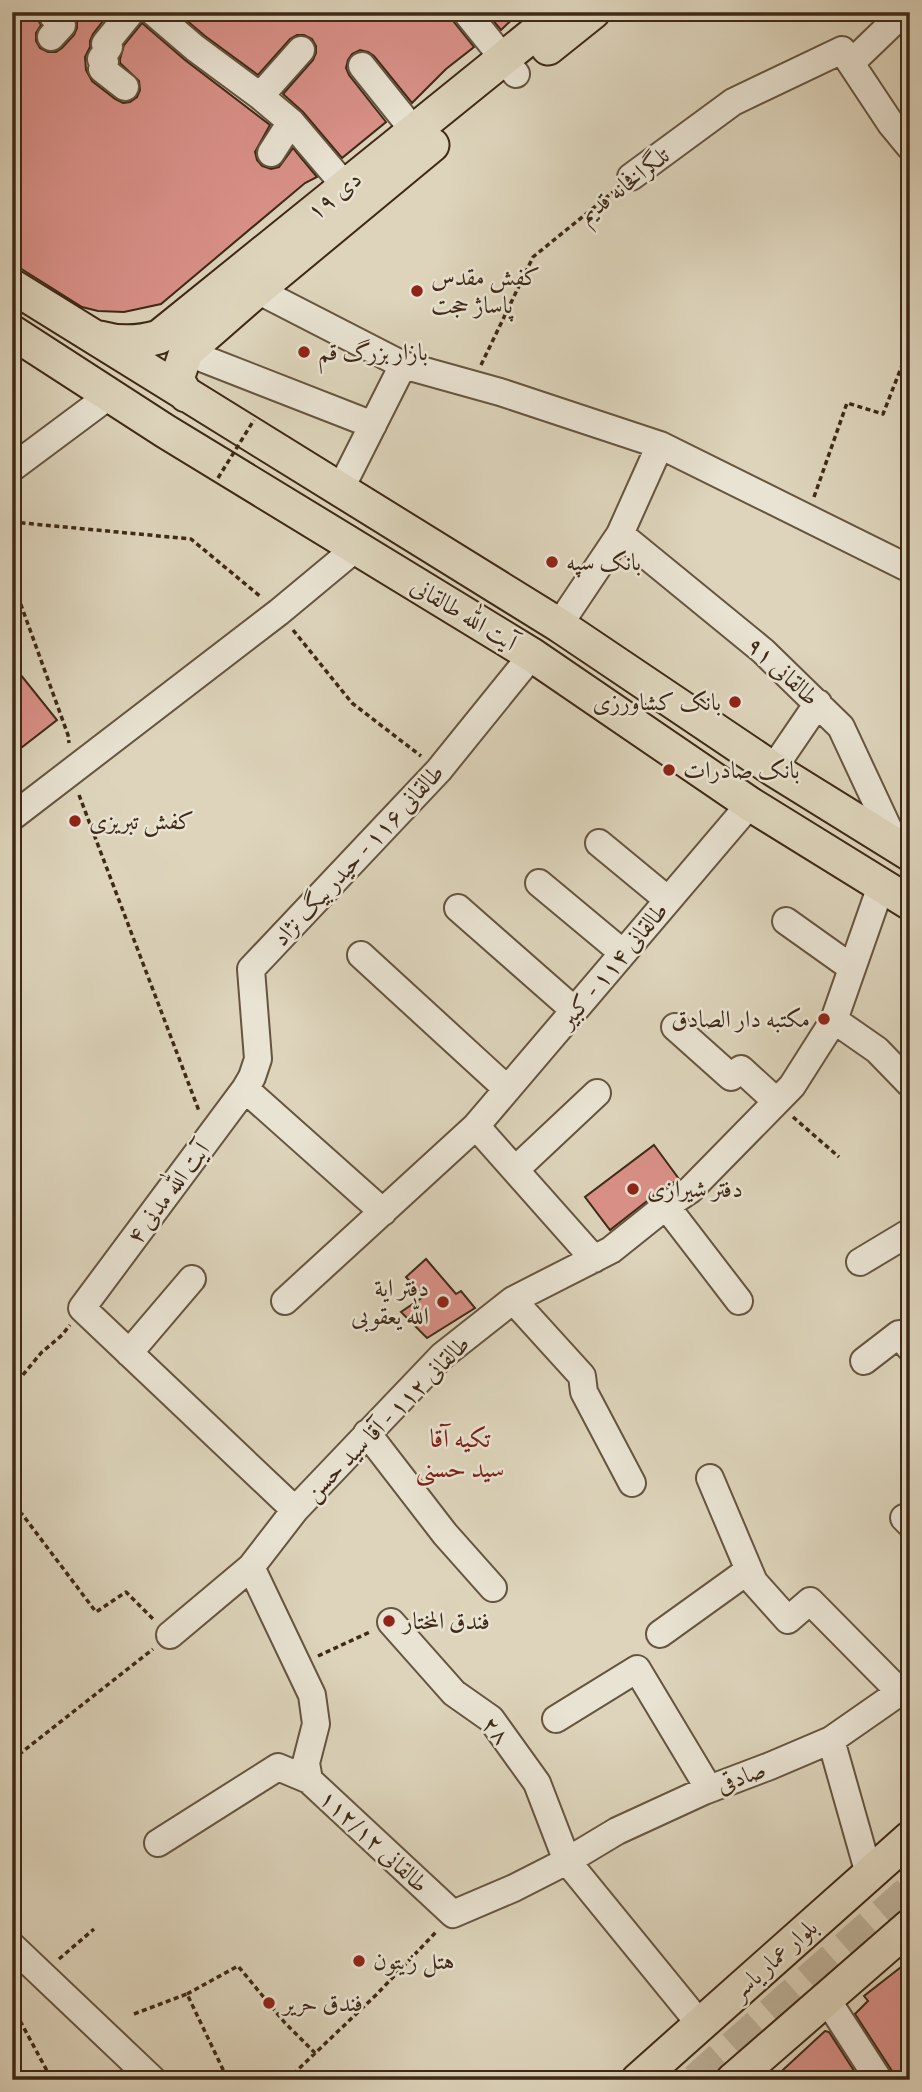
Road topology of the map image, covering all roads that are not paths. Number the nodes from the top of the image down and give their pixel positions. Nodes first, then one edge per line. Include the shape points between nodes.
1 (131, 12) edge
2 (467, 12) edge
3 (561, 12) edge
4 (593, 12) edge
5 (904, 12) edge
6 (164, 15) edge
7 (301, 50) dead end
8 (847, 56) junction
9 (362, 66) dead end
10 (510, 66) junction
11 (125, 87) dead end
12 (260, 96) junction
13 (291, 122) junction
14 (414, 131) junction
15 (910, 147) edge
16 (271, 153) dead end
17 (631, 177) road end
18 (354, 195) junction
19 (12, 286) edge
20 (257, 290) junction
21 (12, 332) edge
22 (94, 336) junction
23 (186, 352) junction
24 (403, 365) junction
25 (110, 395) junction
26 (186, 395) junction
27 (373, 425) junction
28 (660, 445) junction
29 (12, 468) edge
30 (340, 490) junction
31 (620, 534) junction
32 (356, 548) junction
33 (910, 569) edge
34 (559, 625) junction
35 (532, 655) junction
36 (818, 703) junction
37 (773, 769) junction
38 (750, 804) junction
39 (12, 817) edge
40 (599, 843) dead end
41 (903, 850) edge
42 (539, 883) dead end
43 (881, 886) junction
44 (668, 900) junction
45 (910, 903) edge
46 (458, 908) dead end
47 (786, 921) dead end
48 (623, 953) junction
49 (361, 955) dead end
50 (852, 968) junction
51 (574, 1010) junction
52 (834, 1020) junction
53 (676, 1027) dead end
54 (249, 1083) junction
55 (910, 1084) edge
56 (507, 1090) junction
57 (597, 1093) dead end
58 (775, 1101) junction
59 (476, 1126) junction
60 (514, 1170) junction
61 (666, 1206) junction
62 (383, 1212) junction
63 (910, 1232) edge
64 (594, 1259) junction
65 (860, 1262) dead end
66 (192, 1279) dead end
67 (513, 1300) junction
68 (285, 1301) dead end
69 (739, 1301) dead end
70 (910, 1348) edge
71 (130, 1353) junction
72 (864, 1361) dead end
73 (367, 1433) junction
74 (710, 1478) dead end
75 (632, 1483) dead end
76 (295, 1510) junction
77 (251, 1567) junction
78 (749, 1570) junction
79 (493, 1588) dead end
80 (391, 1622) road end
81 (660, 1634) dead end
82 (170, 1635) road end
83 (905, 1688) edge
84 (556, 1719) dead end
85 (831, 1740) junction
86 (309, 1780) junction
87 (709, 1789) junction
88 (910, 1838) edge
89 (158, 1843) dead end
90 (567, 1861) junction
91 (869, 1874) junction
92 (910, 1926) edge
93 (12, 1946) edge
94 (826, 1998) junction
95 (700, 2024) junction
96 (153, 2080) edge
97 (638, 2080) edge
98 (733, 2080) edge
99 (879, 2080) edge

1 - 11 street via 105,44 109,47 101,59 105,62 102,69
2 - 10 street
3 - 10 main road, ۱۹ دی
4 - 10 main road, ۱۹ دی
5 - 8 street, تلگرافخانه قدیم
6 - 12 street via 195,48
7 - 12 street
8 - 15 street
8 - 17 street, تلگرافخانه قدیم via 733,102
9 - 14 street
10 - 14 main road, ۱۹ دی
10 - 18 main road, ۱۹ دی
12 - 13 street
13 - 16 street
13 - 18 street
14 - 18 main road, ۱۹ دی
18 - 20 main road, ۱۹ دی
18 - 22 main road, ۱۹ دی via 159,337 125,343
19 - 22 main road, آیت الله طالقانی
20 - 23 main road, ۱۹ دی
20 - 24 street
21 - 25 main road, آیت الله طالقانی
22 - 26 main road, آیت الله طالقانی
23 - 26 main road via 177,379
23 - 27 street
24 - 27 street
24 - 28 street
25 - 29 street
25 - 32 main road, آیت الله طالقانی
26 - 30 main road, آیت الله طالقانی
27 - 30 street
28 - 31 street
28 - 33 street
30 - 34 main road, آیت الله طالقانی
31 - 34 street
31 - 36 street, طالقانی ۹۱ via 764,651
32 - 35 main road, آیت الله طالقانی
32 - 39 street
34 - 37 main road, آیت الله طالقانی
35 - 38 main road, آیت الله طالقانی
35 - 54 street, طالقانی ۱۱۶ - حیدر بیگ نژاد via 439,770 251,970 258,1059
36 - 37 street
36 - 41 street, طالقانی ۹۱ via 841,727
37 - 41 main road, آیت الله طالقانی
38 - 43 main road, آیت الله طالقانی
38 - 44 street, طالقانی ۱۱۴ - کبیر
40 - 44 street
42 - 48 street
43 - 45 main road, آیت الله طالقانی
43 - 50 street, طالقانی ۱۱۲ - آقا سید حسن
44 - 48 street, طالقانی ۱۱۴ - کبیر
46 - 51 street
47 - 50 street
48 - 51 street, طالقانی ۱۱۴ - کبیر
49 - 56 street
50 - 52 street, طالقانی ۱۱۲ - آقا سید حسن
51 - 56 street, طالقانی ۱۱۴ - کبیر
52 - 55 street via 877,1050
52 - 58 street, طالقانی ۱۱۲ - آقا سید حسن via 792,1086
53 - 58 street via 731,1077 741,1069
54 - 62 street
54 - 71 street, ۴ آیت الله مدنی via 82,1308
56 - 59 street, طالقانی ۱۱۴ - کبیر
57 - 60 street
58 - 61 street, طالقانی ۱۱۲ - آقا سید حسن via 690,1190
59 - 60 street
59 - 62 street, طالقانی ۱۱۴ - کبیر
60 - 64 street
61 - 64 street, طالقانی ۱۱۲ - آقا سید حسن
61 - 69 street
62 - 68 street, طالقانی ۱۱۴ - کبیر
63 - 65 street
64 - 67 street, طالقانی ۱۱۲ - آقا سید حسن
66 - 71 street
67 - 73 street, طالقانی ۱۱۲ - آقا سید حسن via 442,1356
67 - 75 street via 582,1376 584,1392
70 - 72 street via 899,1334
71 - 76 street
73 - 76 street, طالقانی ۱۱۲ - آقا سید حسن
73 - 79 street
74 - 78 street
76 - 77 street, طالقانی ۱۱۲ - آقا سید حسن
77 - 82 street, طالقانی ۱۱۲ - آقا سید حسن
77 - 86 street, طالقانی ۱۱۲/۱۲ via 312,1695 316,1724 306,1763
78 - 81 street
78 - 83 street via 788,1620 810,1601
80 - 90 street, ۲۸ via 454,1693 491,1719 537,1783
83 - 85 street, صادقی
84 - 87 street via 637,1669
85 - 87 street, صادقی
85 - 91 street
86 - 89 street via 278,1767
86 - 90 street, طالقانی ۱۱۲/۱۲ via 453,1914
87 - 90 street, صادقی via 617,1831
88 - 91 main road, بلوار عمار یاسر
90 - 95 street, ۲۸
91 - 95 main road, بلوار عمار یاسر
92 - 94 main road
93 - 96 street
94 - 98 main road
94 - 99 street
95 - 97 main road, بلوار عمار یاسر

